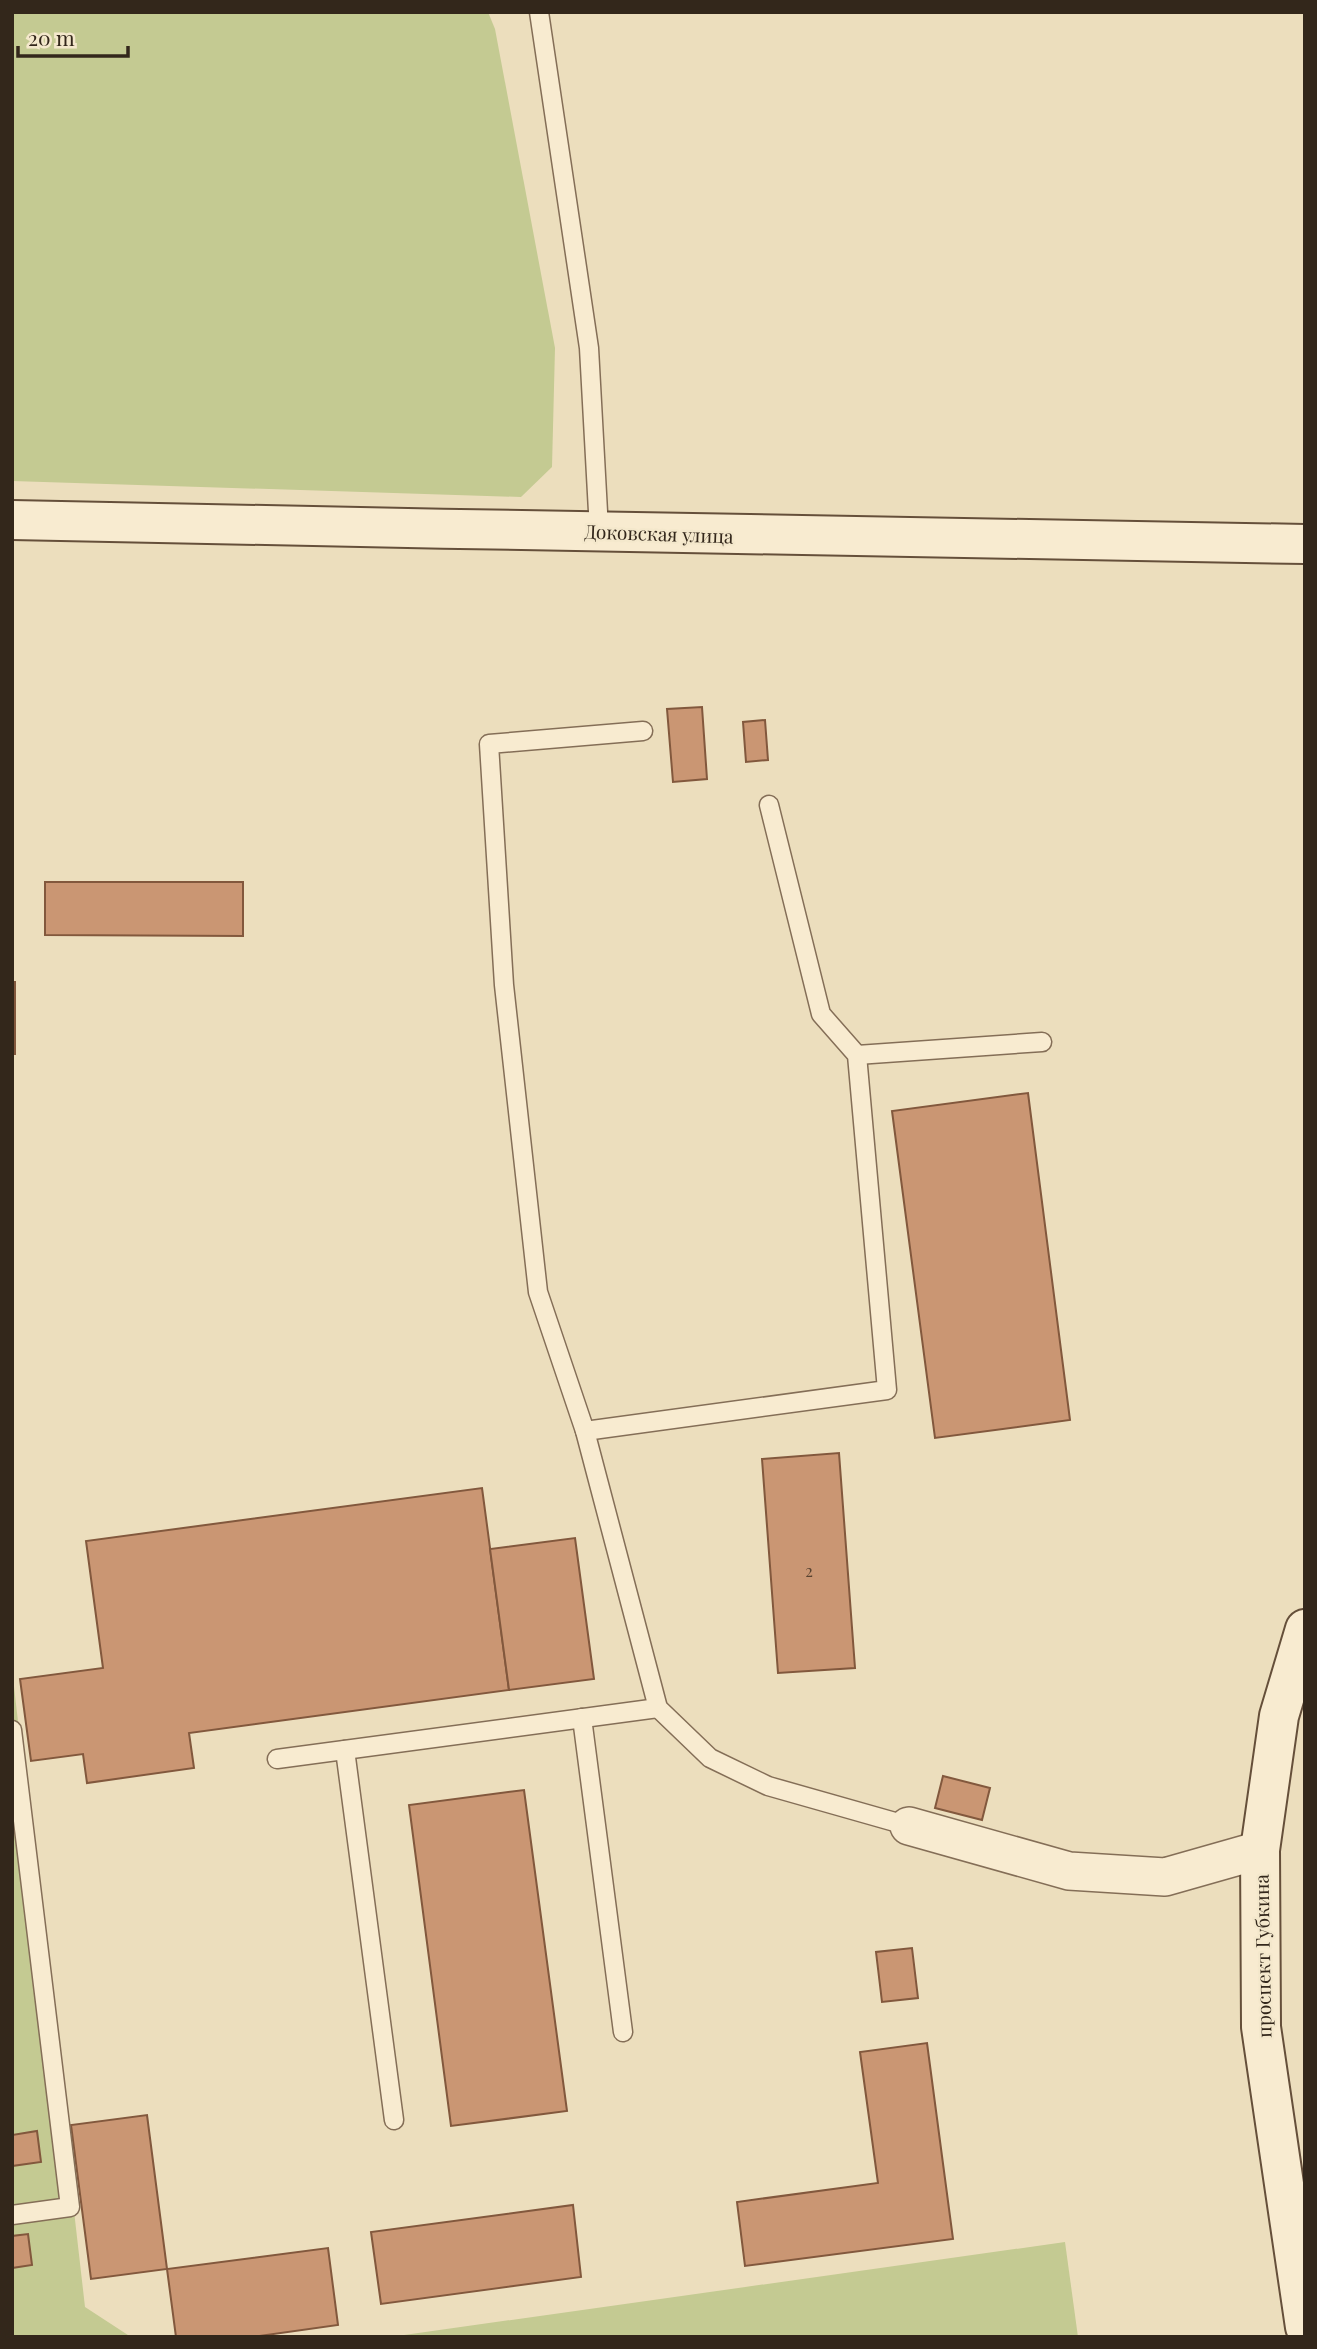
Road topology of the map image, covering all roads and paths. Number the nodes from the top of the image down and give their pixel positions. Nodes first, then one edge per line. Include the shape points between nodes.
1 (538, 12) edge
2 (12, 520) edge
3 (599, 530) junction
4 (1305, 544) edge
5 (643, 731) dead end
6 (769, 805) dead end
7 (1042, 1042) dead end
8 (857, 1055) junction
9 (585, 1431) junction
10 (1305, 1629) edge
11 (658, 1708) junction
12 (582, 1718) junction
13 (12, 1730) edge
14 (345, 1750) junction
15 (277, 1759) dead end
16 (909, 1826) joint
17 (18, 1828) edge
18 (1260, 1850) junction
19 (623, 2032) dead end
20 (394, 2120) dead end
21 (12, 2215) edge
22 (1305, 2327) edge

1 - 3 lane via 589,348
2 - 3 street, Доковская улица
3 - 4 street, Доковская улица
5 - 9 lane via 489,744 504,985 538,1292
6 - 8 lane via 821,1014
7 - 8 lane
8 - 9 lane via 887,1390
9 - 11 lane
10 - 18 street, проспект Губкина via 1279,1716
11 - 12 lane
11 - 16 lane via 710,1758 768,1786
12 - 14 lane
12 - 19 lane
13 - 17 lane
14 - 15 lane
14 - 20 lane
16 - 18 street via 1069,1871 1164,1877
17 - 21 lane via 71,2207
18 - 22 street, проспект Губкина via 1261,2027

